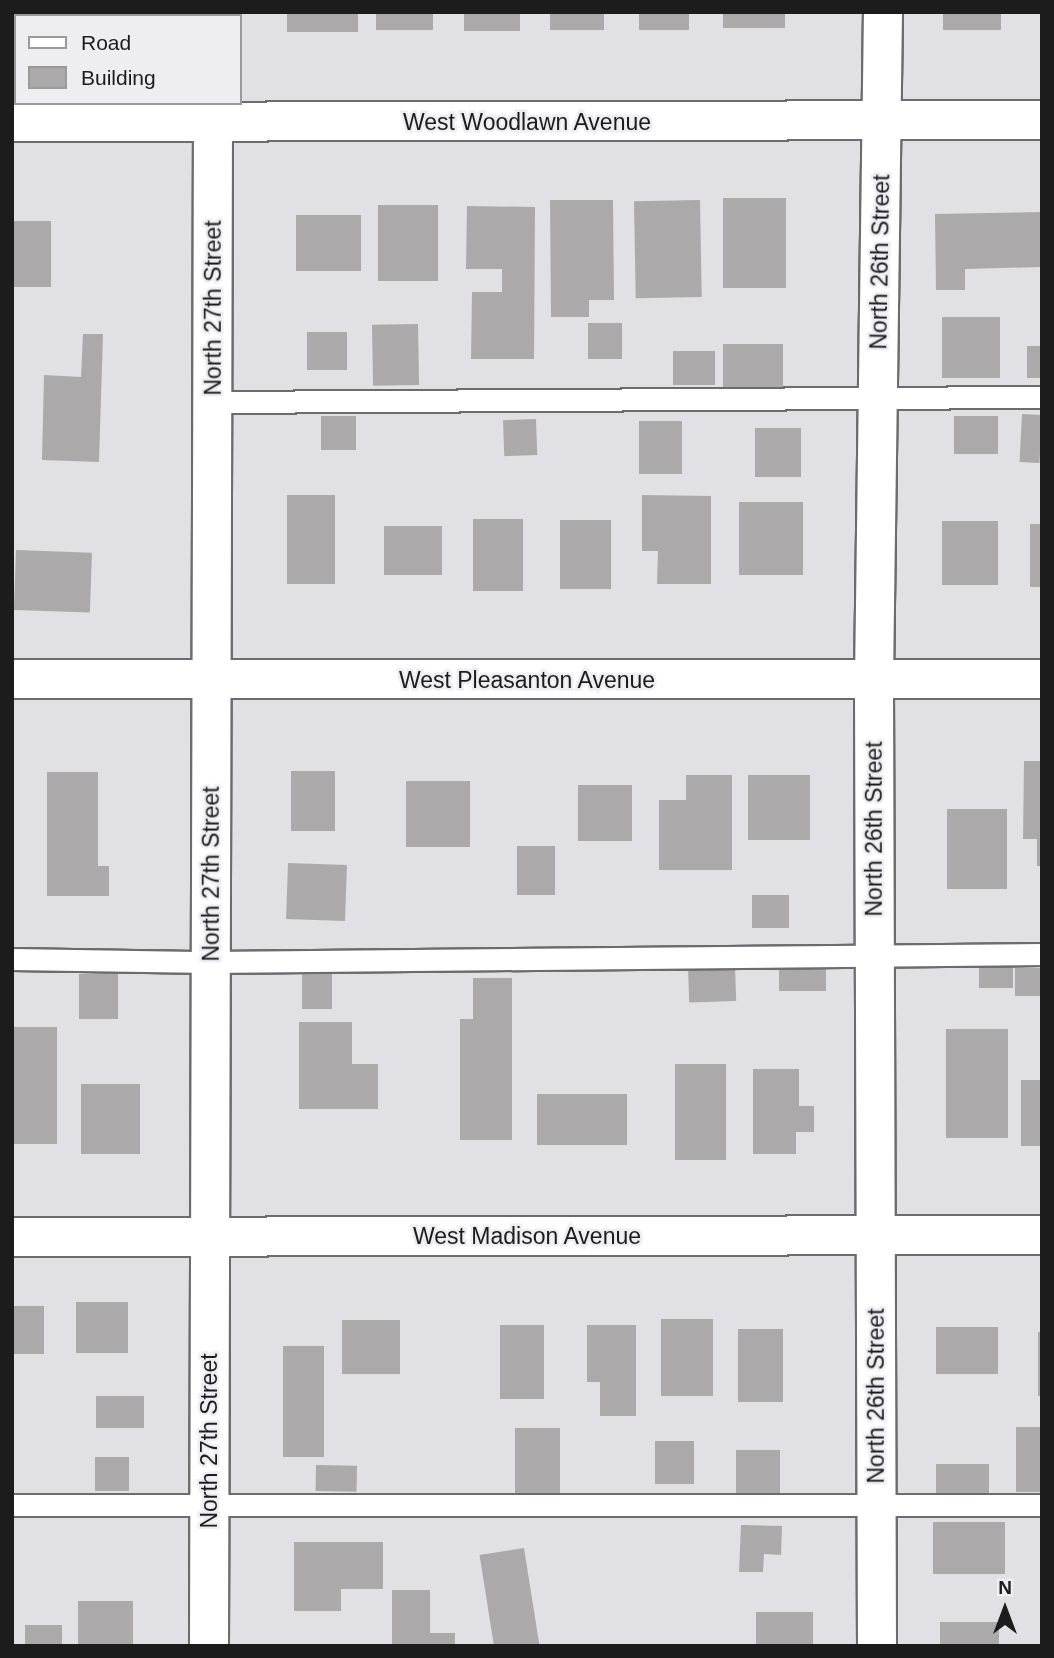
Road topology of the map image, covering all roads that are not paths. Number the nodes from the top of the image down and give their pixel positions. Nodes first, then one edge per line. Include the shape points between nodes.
1 (883, 12) edge
2 (214, 113) edge
3 (883, 120) junction
4 (1042, 120) edge
5 (12, 122) edge
6 (878, 397) junction
7 (1042, 397) edge
8 (213, 402) junction
9 (212, 678) junction
10 (12, 679) edge
11 (1042, 679) edge
12 (874, 680) junction
13 (1042, 954) edge
14 (875, 956) junction
15 (12, 959) edge
16 (211, 962) junction
17 (875, 1235) junction
18 (1042, 1235) edge
19 (12, 1237) edge
20 (210, 1237) junction
21 (12, 1505) edge
22 (877, 1505) junction
23 (1042, 1505) edge
24 (209, 1507) junction
25 (209, 1646) edge
26 (877, 1646) edge

1 - 3 street, North 26th Street
2 - 3 street, West Woodlawn Avenue
2 - 5 street, West Woodlawn Avenue
2 - 8 street, North 27th Street
3 - 4 street, West Woodlawn Avenue
3 - 6 street, North 26th Street
6 - 7 lane
6 - 8 lane
6 - 12 street, North 26th Street
8 - 9 street, North 27th Street
9 - 10 street, West Pleasanton Avenue
9 - 12 street, West Pleasanton Avenue
9 - 16 street, North 27th Street
11 - 12 street, West Pleasanton Avenue
12 - 14 street, North 26th Street
13 - 14 lane
14 - 16 lane
14 - 17 street, North 26th Street
15 - 16 lane
16 - 20 street, North 27th Street
17 - 18 street, West Madison Avenue
17 - 20 street, West Madison Avenue
17 - 22 street, North 26th Street
19 - 20 street, West Madison Avenue
20 - 24 street, North 27th Street
21 - 24 lane
22 - 23 lane
22 - 24 lane
22 - 26 street, North 26th Street
24 - 25 street, North 27th Street

